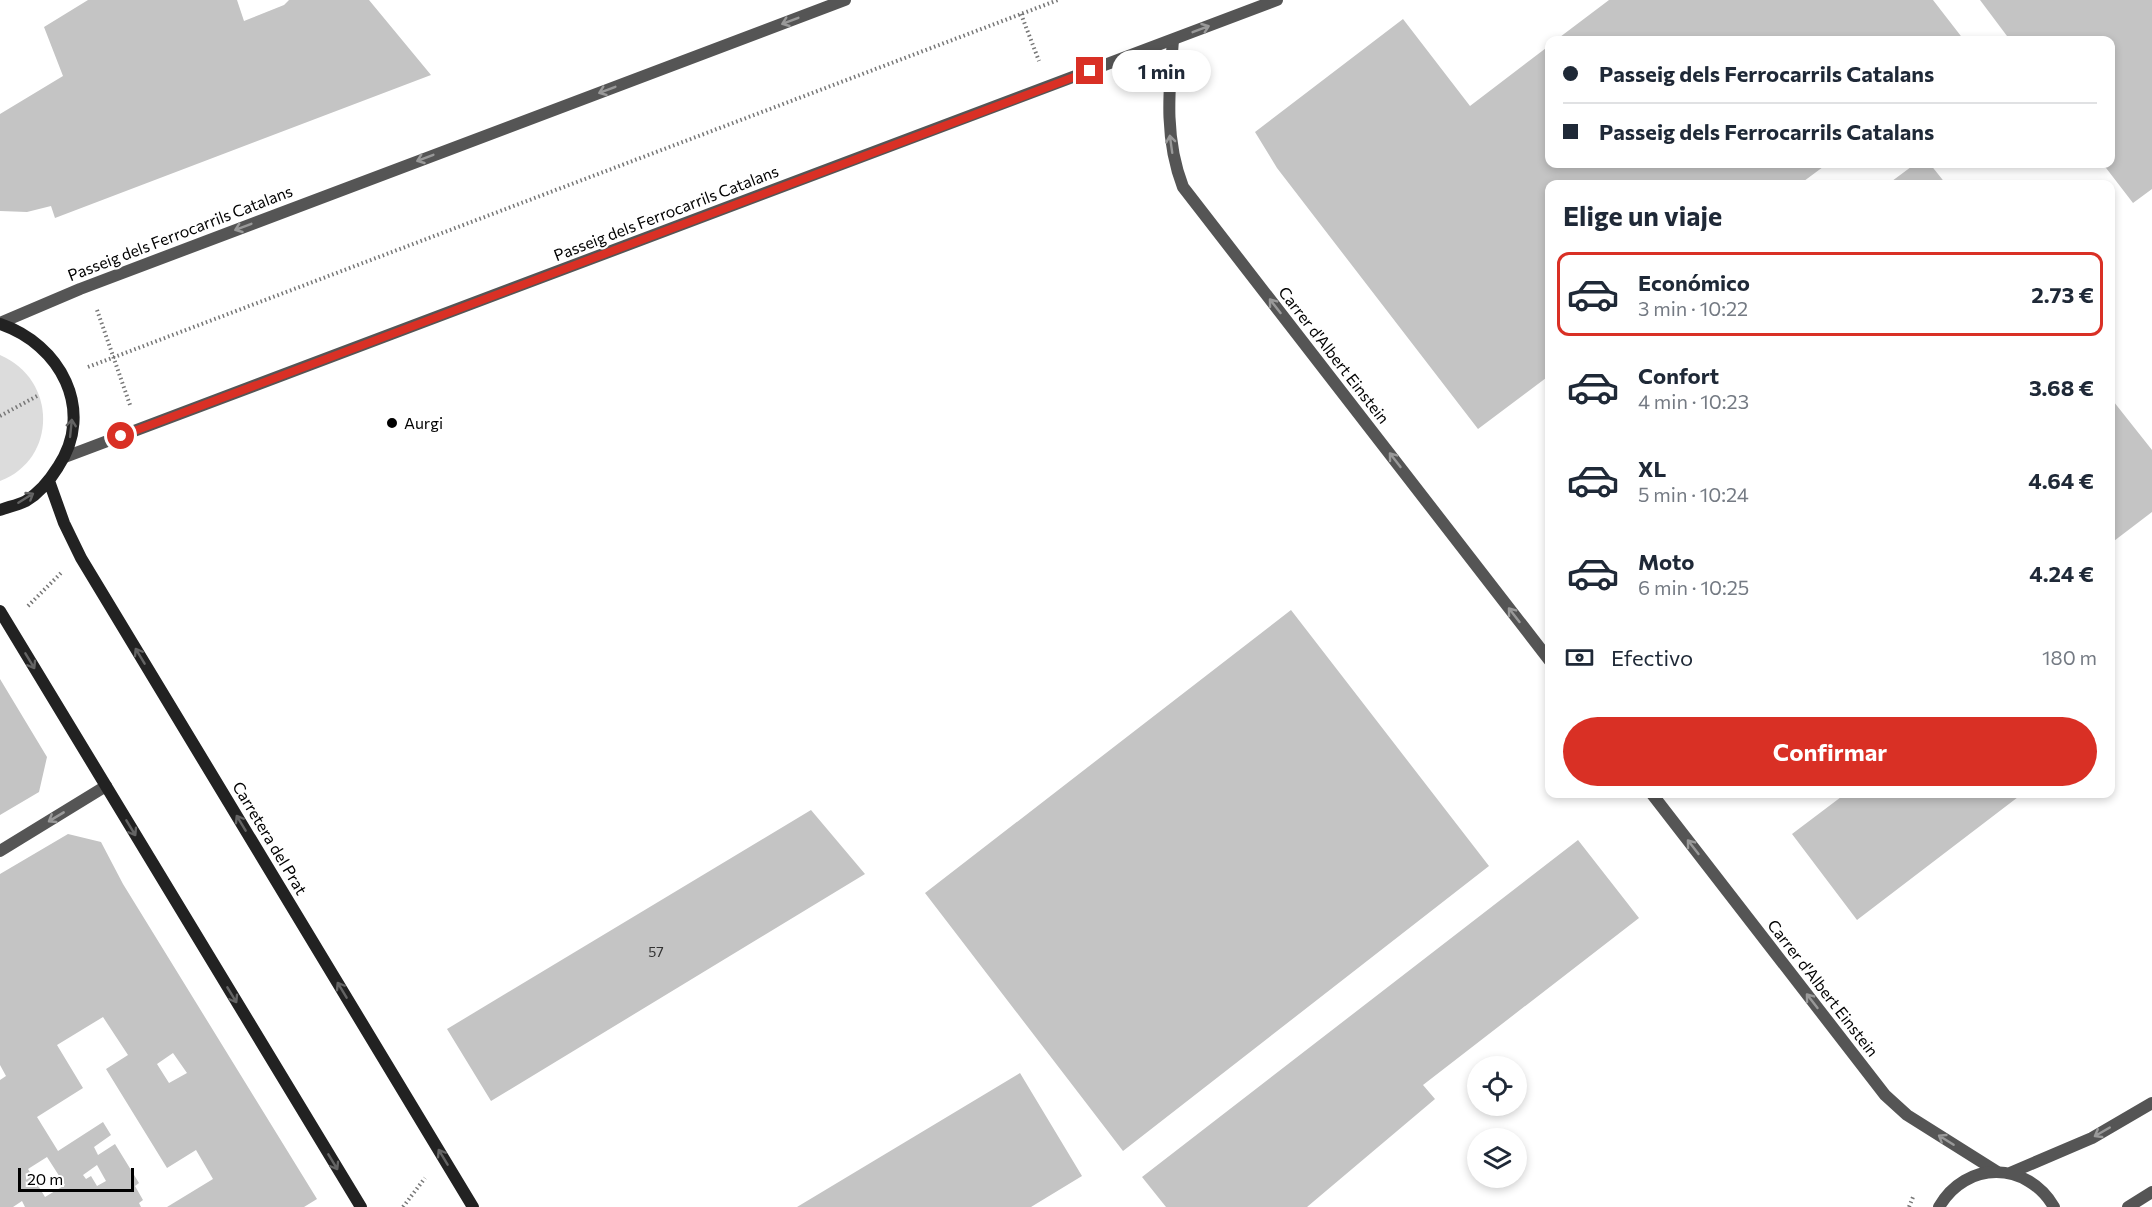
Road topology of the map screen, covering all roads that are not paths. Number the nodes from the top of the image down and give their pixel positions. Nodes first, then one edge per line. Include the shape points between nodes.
1 (845, 0) edge
2 (1277, 0) edge
3 (1173, 40) junction
4 (0, 323) edge
5 (65, 457) junction
6 (49, 481) junction
7 (0, 510) edge
8 (0, 611) edge
9 (1545, 655) edge
10 (106, 786) junction
11 (1655, 798) edge
12 (0, 851) edge
13 (2152, 1103) edge
14 (1996, 1171) junction
15 (2010, 1173) junction
16 (2152, 1192) edge
17 (355, 1205) edge
18 (473, 1207) edge
19 (1939, 1207) edge
20 (2054, 1207) edge
21 (2128, 1207) edge

1 -> 4 street, Passeig dels Ferrocarrils Catalans via 87,286
3 -> 2 street, Passeig dels Ferrocarrils Catalans
3 - 5 street, Passeig dels Ferrocarrils Catalans
9 -> 3 street, Carrer d'Albert Einstein via 1183,187 1175,166 1168,113
5 -> 4 main road via 73,405 66,380 39,343
5 - 6 main road
7 -> 6 main road via 26,500
18 -> 6 main road, Carretera del Prat via 81,558
8 -> 10 main road
10 -> 12 street
10 -> 17 main road
14 -> 11 street, Carrer d'Albert Einstein via 1916,1121 1885,1095
13 -> 15 street via 2092,1138
14 - 15 street
14 - 19 street via 1959,1184
15 - 20 street via 2042,1189
16 - 21 street

